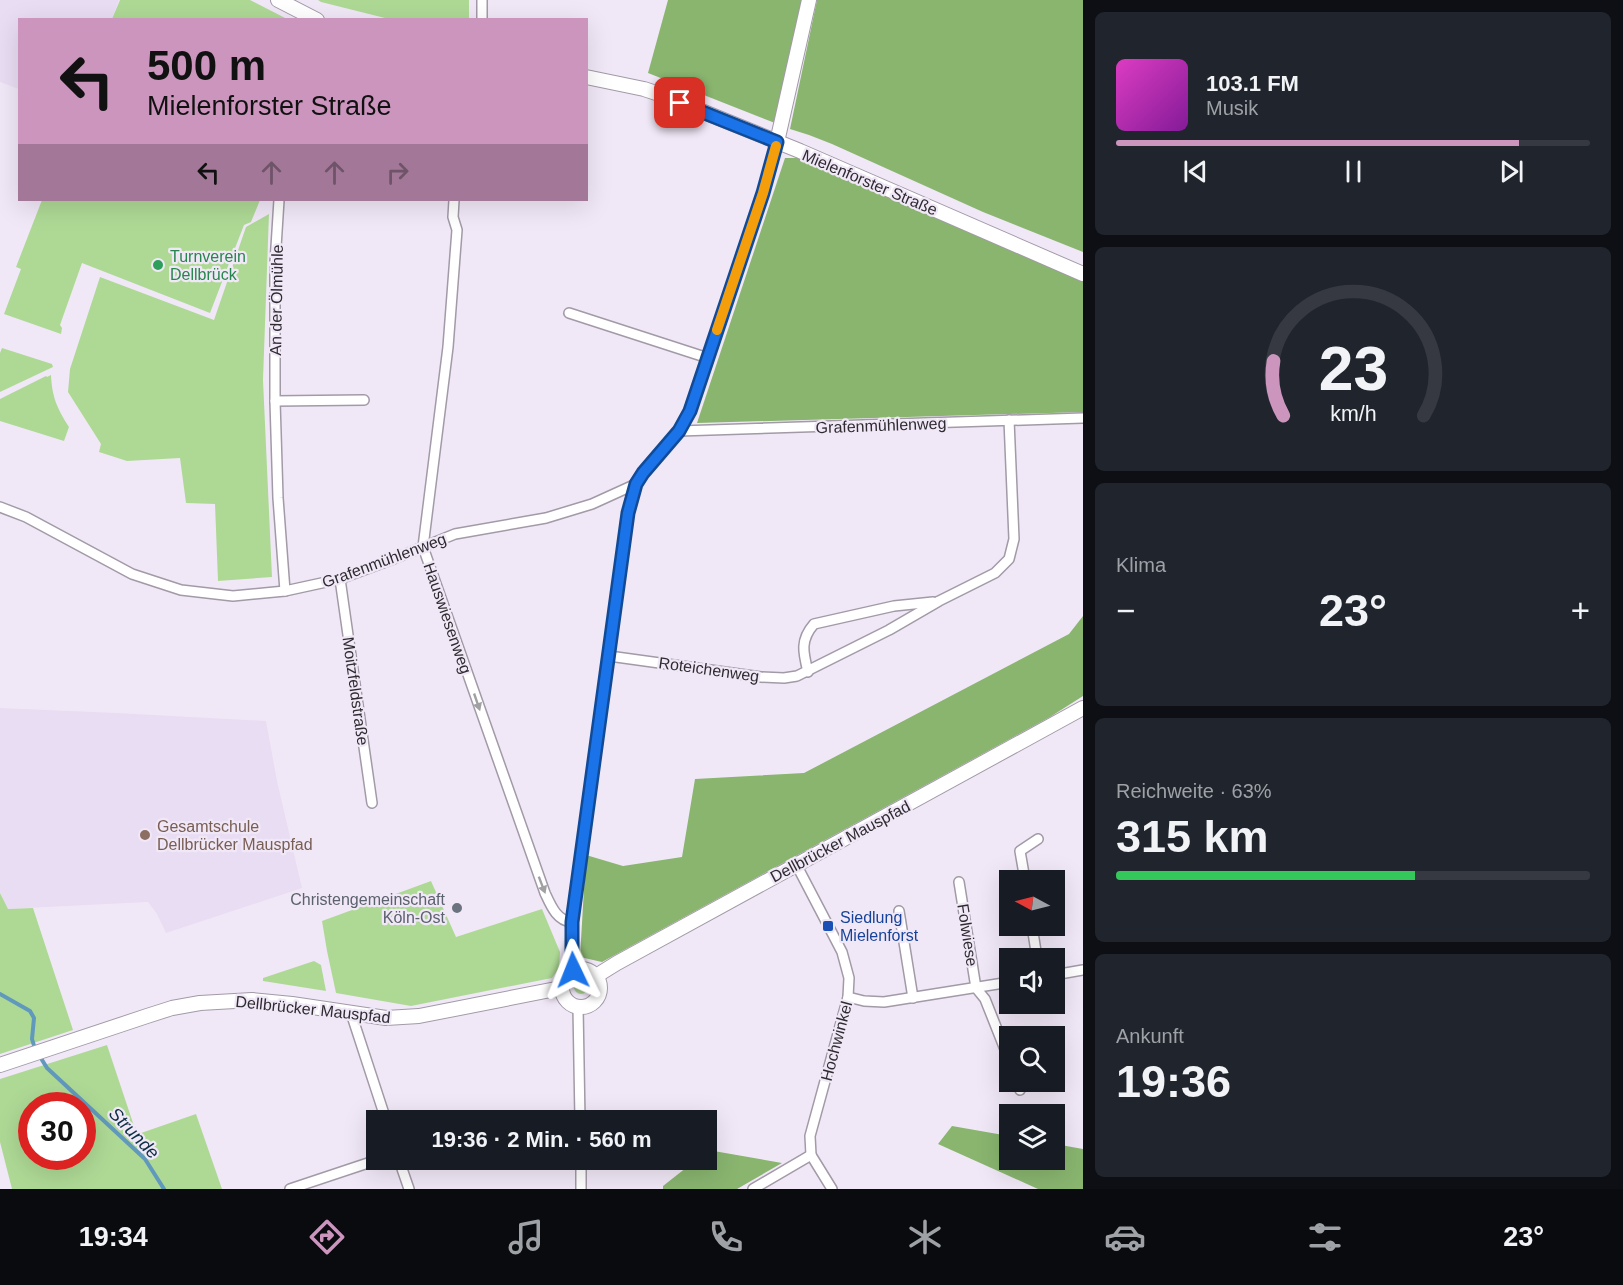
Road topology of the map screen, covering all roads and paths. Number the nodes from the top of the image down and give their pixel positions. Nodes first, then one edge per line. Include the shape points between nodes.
1 (278, 0) edge
2 (482, 0) edge
3 (809, 0) edge
4 (313, 18) edge
5 (482, 18) edge
6 (588, 77) edge
7 (777, 142) junction
8 (279, 201) edge
9 (454, 201) edge
10 (1083, 274) edge
11 (569, 313) dead end
12 (708, 358) junction
13 (364, 400) dead end
14 (275, 401) junction
15 (1083, 418) edge
16 (1009, 420) junction
17 (679, 431) junction
18 (636, 484) junction
19 (0, 507) edge
20 (423, 547) junction
21 (340, 579) junction
22 (285, 591) junction
23 (939, 601) junction
24 (609, 656) junction
25 (808, 672) junction
26 (1083, 708) edge
27 (372, 803) dead end
28 (1038, 839) dead end
29 (796, 864) junction
30 (1023, 870) edge
31 (959, 882) dead end
32 (899, 910) dead end
33 (572, 922) junction
34 (573, 970) junction
35 (1083, 970) edge
36 (1065, 973) edge
37 (596, 976) junction
38 (999, 984) edge
39 (561, 988) junction
40 (976, 988) junction
41 (848, 997) junction
42 (913, 998) junction
43 (578, 1007) junction
44 (351, 1013) junction
45 (999, 1034) edge
46 (0, 1065) edge
47 (383, 1110) edge
48 (580, 1110) edge
49 (811, 1155) junction
50 (366, 1164) edge
51 (402, 1170) edge
52 (581, 1170) edge
53 (290, 1189) edge
54 (409, 1189) edge
55 (581, 1189) edge
56 (753, 1189) edge
57 (832, 1189) edge

1 - 4 main road
2 - 5 street
3 - 7 main road
6 - 7 main road, Mielenforster Straße via 646,90
7 - 10 main road, Mielenforster Straße
7 - 12 street
8 - 14 street, An der Ölmühle via 274,263
9 - 20 street, Hauswiesenweg via 457,230 448,347
11 - 12 street
12 - 17 street
13 - 14 street
14 - 22 street, An der Ölmühle
15 - 16 street, Grafenmühlenweg
16 - 17 street, Grafenmühlenweg
16 - 23 street, Roteichenweg via 1014,539 1009,559 995,573
17 - 18 street
18 - 20 street, Grafenmühlenweg via 592,504 546,518 455,534
18 - 24 street via 628,513
19 - 22 street, Grafenmühlenweg via 132,574 181,590 233,596
20 - 21 street, Grafenmühlenweg
20 -> 33 street, Hauswiesenweg via 545,893 554,912
21 - 22 street, Grafenmühlenweg
21 - 27 street, Moitzfeldstraße
23 - 25 street, Roteichenweg
23 - 25 street, Roteichenweg via 894,606 814,624 805,634 803,653
24 - 25 street, Roteichenweg via 760,677 784,678
24 - 33 street
26 - 29 main road, Dellbrücker Mauspfad
28 - 30 street via 1020,851
29 - 37 main road, Dellbrücker Mauspfad
29 - 41 street, Hochwinkel via 842,952 849,978
31 - 40 street, Folwiese
32 - 42 street
33 - 34 street
34 - 37 main road via 586,969
34 - 39 main road via 564,977
35 - 36 street
37 - 43 main road via 599,995 591,1005
38 - 40 street, Folwiese
39 - 43 main road via 566,1000
39 - 44 main road, Dellbrücker Mauspfad via 419,1016 386,1018
40 - 42 street, Folwiese
40 - 45 street, Folwiese via 985,999
41 - 42 street, Folwiese via 884,1002
41 - 49 street, Hochwinkel via 810,1136
43 - 48 street
44 - 46 main road, Dellbrücker Mauspfad via 252,1000 200,1003 163,1011
44 - 47 street
49 - 56 street
49 - 57 street
50 - 53 street
51 - 54 street
52 - 55 street

